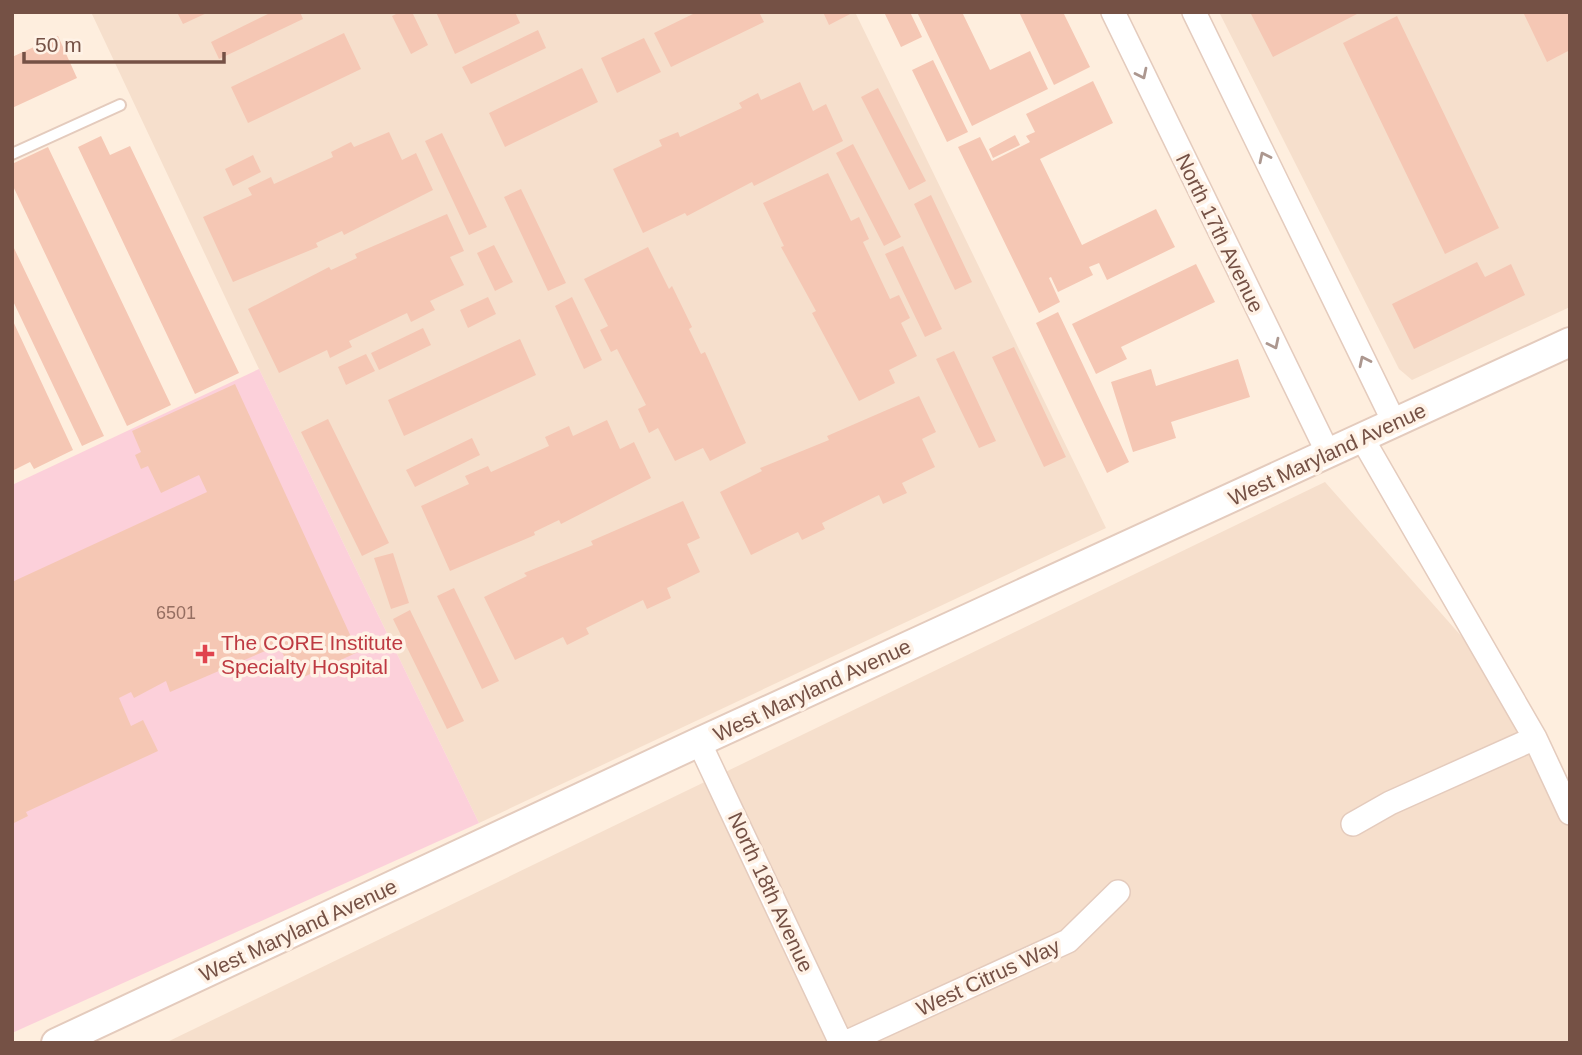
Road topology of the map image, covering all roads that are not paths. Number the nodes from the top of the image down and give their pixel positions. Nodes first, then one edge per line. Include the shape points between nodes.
1 (1113, 12) edge
2 (1194, 12) edge
3 (120, 105) dead end
4 (12, 154) edge
5 (1570, 342) edge
6 (1394, 422) junction
7 (1362, 438) junction
8 (1328, 453) junction
9 (1535, 738) junction
10 (699, 742) junction
11 (1570, 813) edge
12 (1353, 824) dead end
13 (1118, 892) dead end
14 (57, 1043) edge
15 (843, 1043) edge

1 -> 8 street, North 17th Avenue
6 -> 2 street
3 - 4 lane
5 - 6 street, West Maryland Avenue
6 - 7 street, West Maryland Avenue
7 - 8 street, West Maryland Avenue
7 - 9 street
8 - 10 street, West Maryland Avenue
9 - 11 street
9 - 12 street
10 - 14 street, West Maryland Avenue
10 - 15 street, North 18th Avenue
13 - 15 street, West Citrus Way via 1068,941

